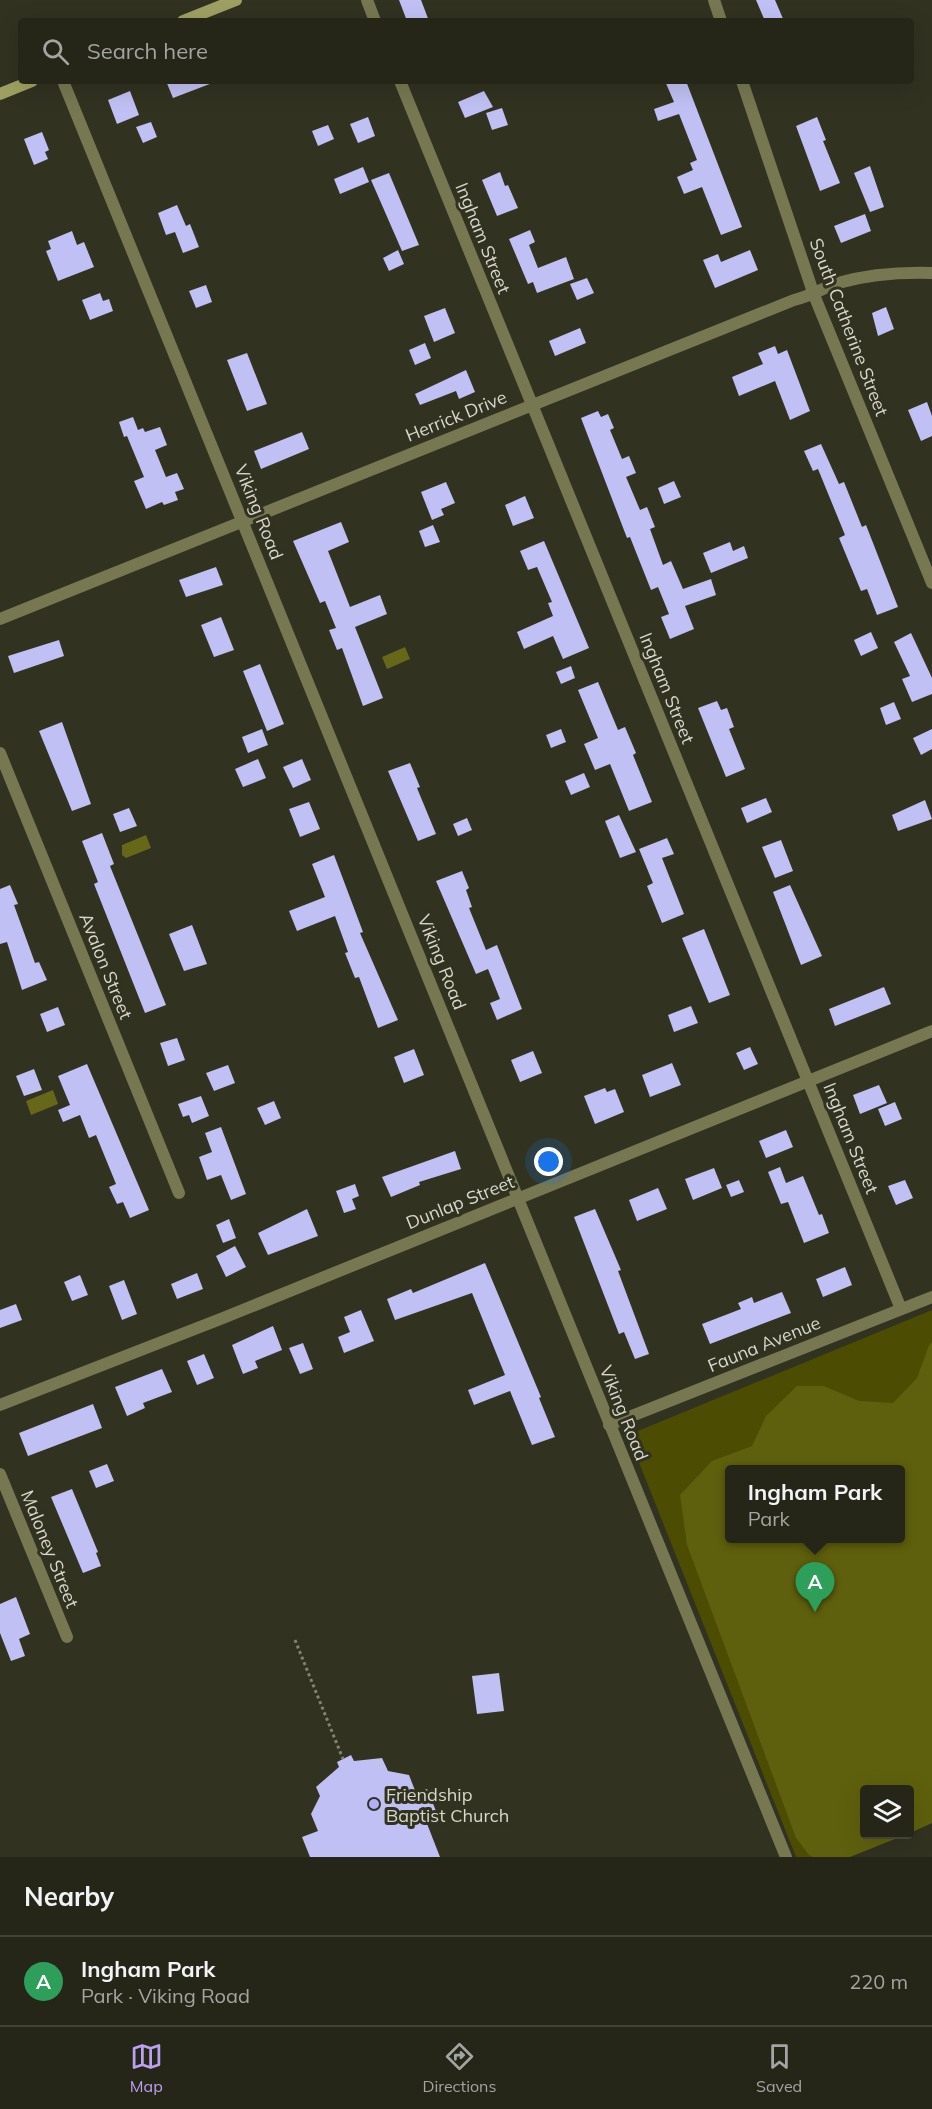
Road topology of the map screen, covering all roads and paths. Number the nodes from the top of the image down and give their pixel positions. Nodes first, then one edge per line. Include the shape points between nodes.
1 (236, 0) edge
2 (367, 0) edge
3 (714, 0) edge
4 (191, 18) edge
5 (374, 18) edge
6 (720, 18) edge
7 (25, 84) edge
8 (64, 84) edge
9 (401, 84) edge
10 (743, 84) edge
11 (0, 94) edge
12 (932, 273) edge
13 (814, 295) junction
14 (532, 405) junction
15 (244, 521) junction
16 (932, 583) edge
17 (0, 619) edge
18 (0, 753) edge
19 (932, 1031) edge
20 (808, 1081) junction
21 (179, 1193) dead end
22 (517, 1198) junction
23 (932, 1297) edge
24 (901, 1309) junction
25 (0, 1405) edge
26 (609, 1425) junction
27 (0, 1474) edge
28 (67, 1637) dead end
29 (295, 1640) dead end
30 (343, 1759) dead end
31 (786, 1857) edge

1 - 4 street
2 - 5 street
3 - 6 street
7 - 11 street
8 - 15 street, Viking Road
9 - 14 street, Ingham Street
10 - 13 street, South Catherine Street
12 - 13 street, Herrick Drive via 880,273 835,284
13 - 14 street, Herrick Drive
13 - 16 street, South Catherine Street
14 - 15 street, Herrick Drive
14 - 20 street, Ingham Street
15 - 17 street, Herrick Drive
15 - 22 street, Viking Road
18 - 21 street, Avalon Street
19 - 20 street, Dunlap Street
20 - 22 street, Dunlap Street
20 - 24 street, Ingham Street
22 - 25 street, Dunlap Street
22 - 26 street, Viking Road
23 - 24 street, Fauna Avenue
24 - 26 street, Fauna Avenue
26 - 31 street, Viking Road
27 - 28 street, Maloney Street
29 - 30 path

